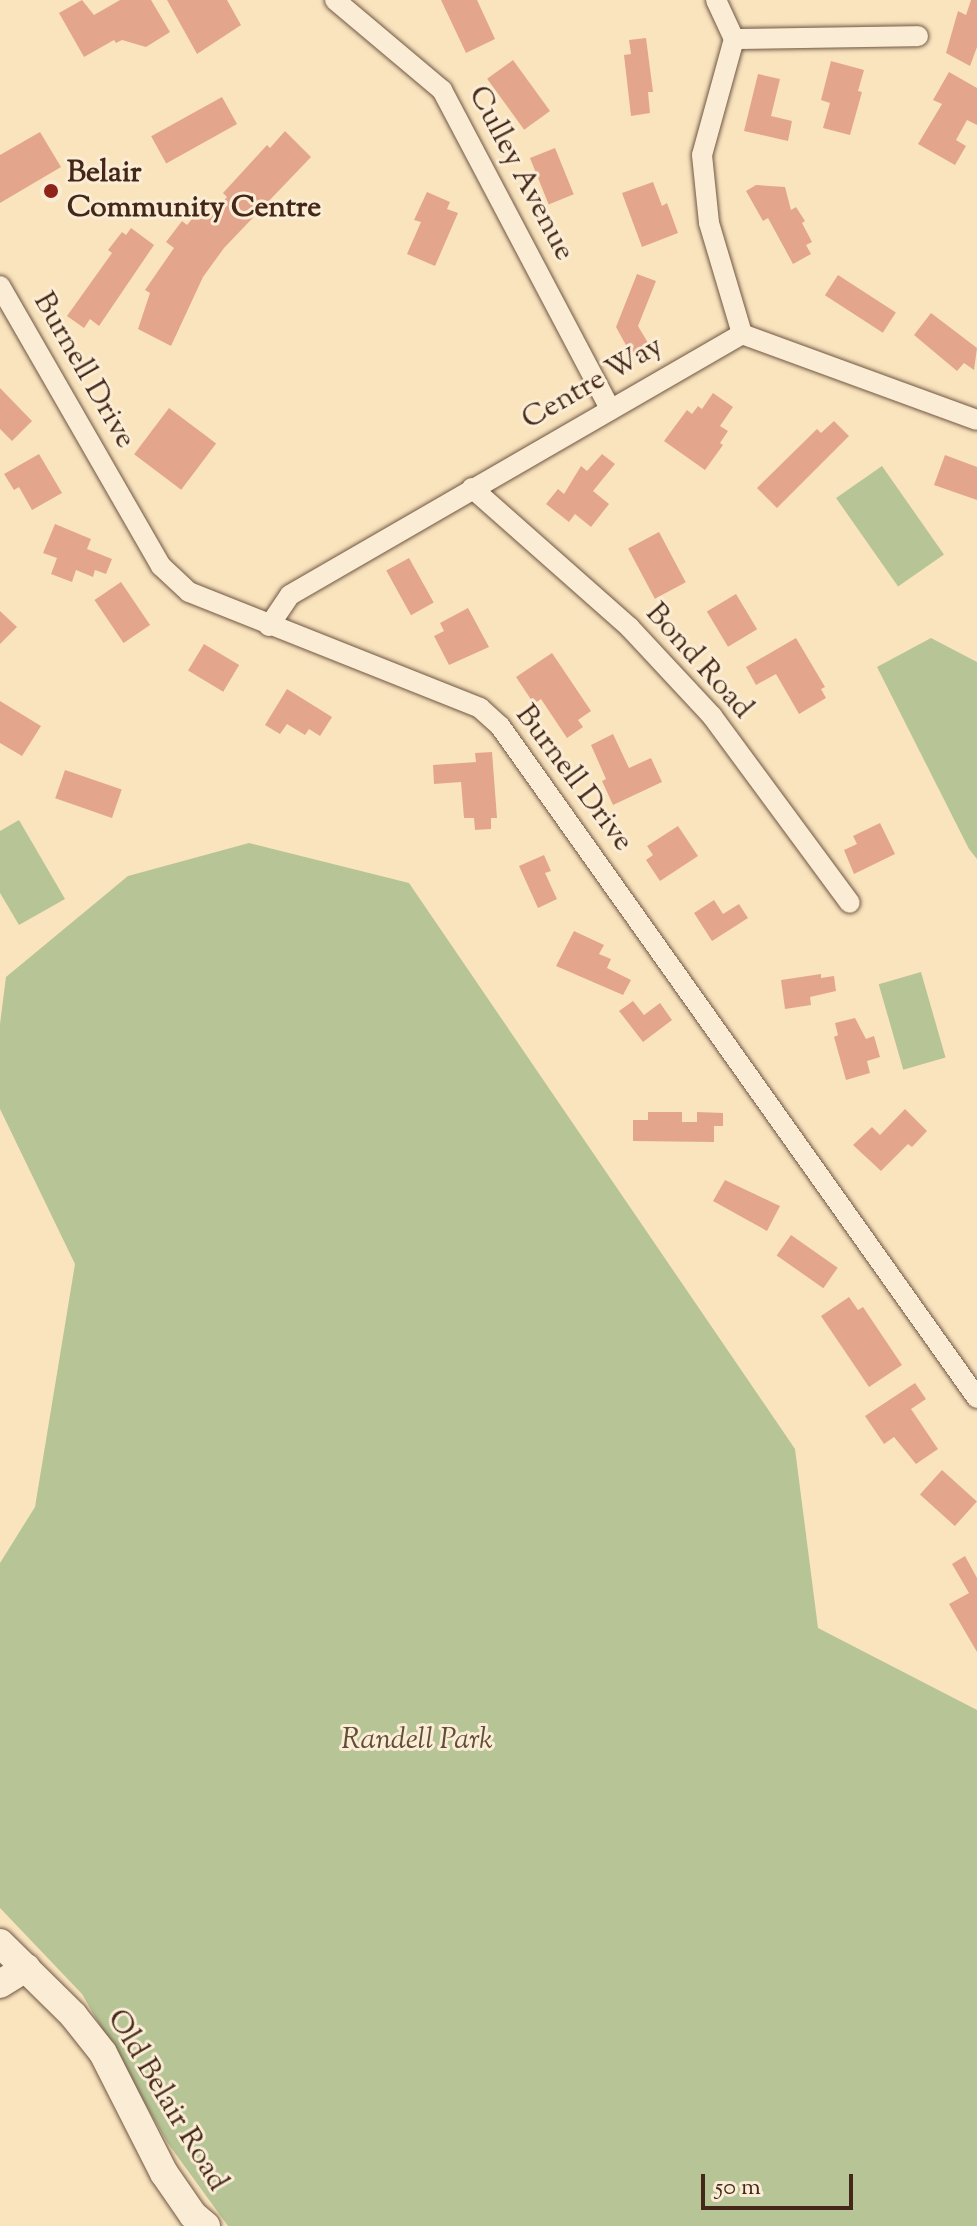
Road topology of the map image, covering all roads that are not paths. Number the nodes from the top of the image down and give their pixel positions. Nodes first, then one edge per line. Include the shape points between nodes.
1 (335, 0) edge
2 (716, 0) edge
3 (918, 36) dead end
4 (734, 39) junction
5 (0, 286) edge
6 (742, 334) junction
7 (610, 409) junction
8 (977, 420) edge
9 (472, 488) junction
10 (269, 626) junction
11 (850, 903) dead end
12 (977, 1398) edge
13 (0, 1943) edge
14 (26, 1968) junction
15 (0, 1984) edge
16 (206, 2226) edge

1 - 7 street, Culley Avenue via 442,90
2 - 4 street
3 - 4 street
4 - 6 street via 702,155 709,223
5 - 10 street, Burnell Drive via 161,566 189,592
6 - 7 street, Centre Way
6 - 8 street
7 - 9 street, Centre Way
9 - 10 street, Centre Way via 290,595
9 - 11 street, Bond Road via 630,628 712,716
10 - 12 street, Burnell Drive via 480,708 500,726
13 - 14 main road, Old Belair Road
14 - 15 main road
14 - 16 main road, Old Belair Road via 103,2053 164,2173

